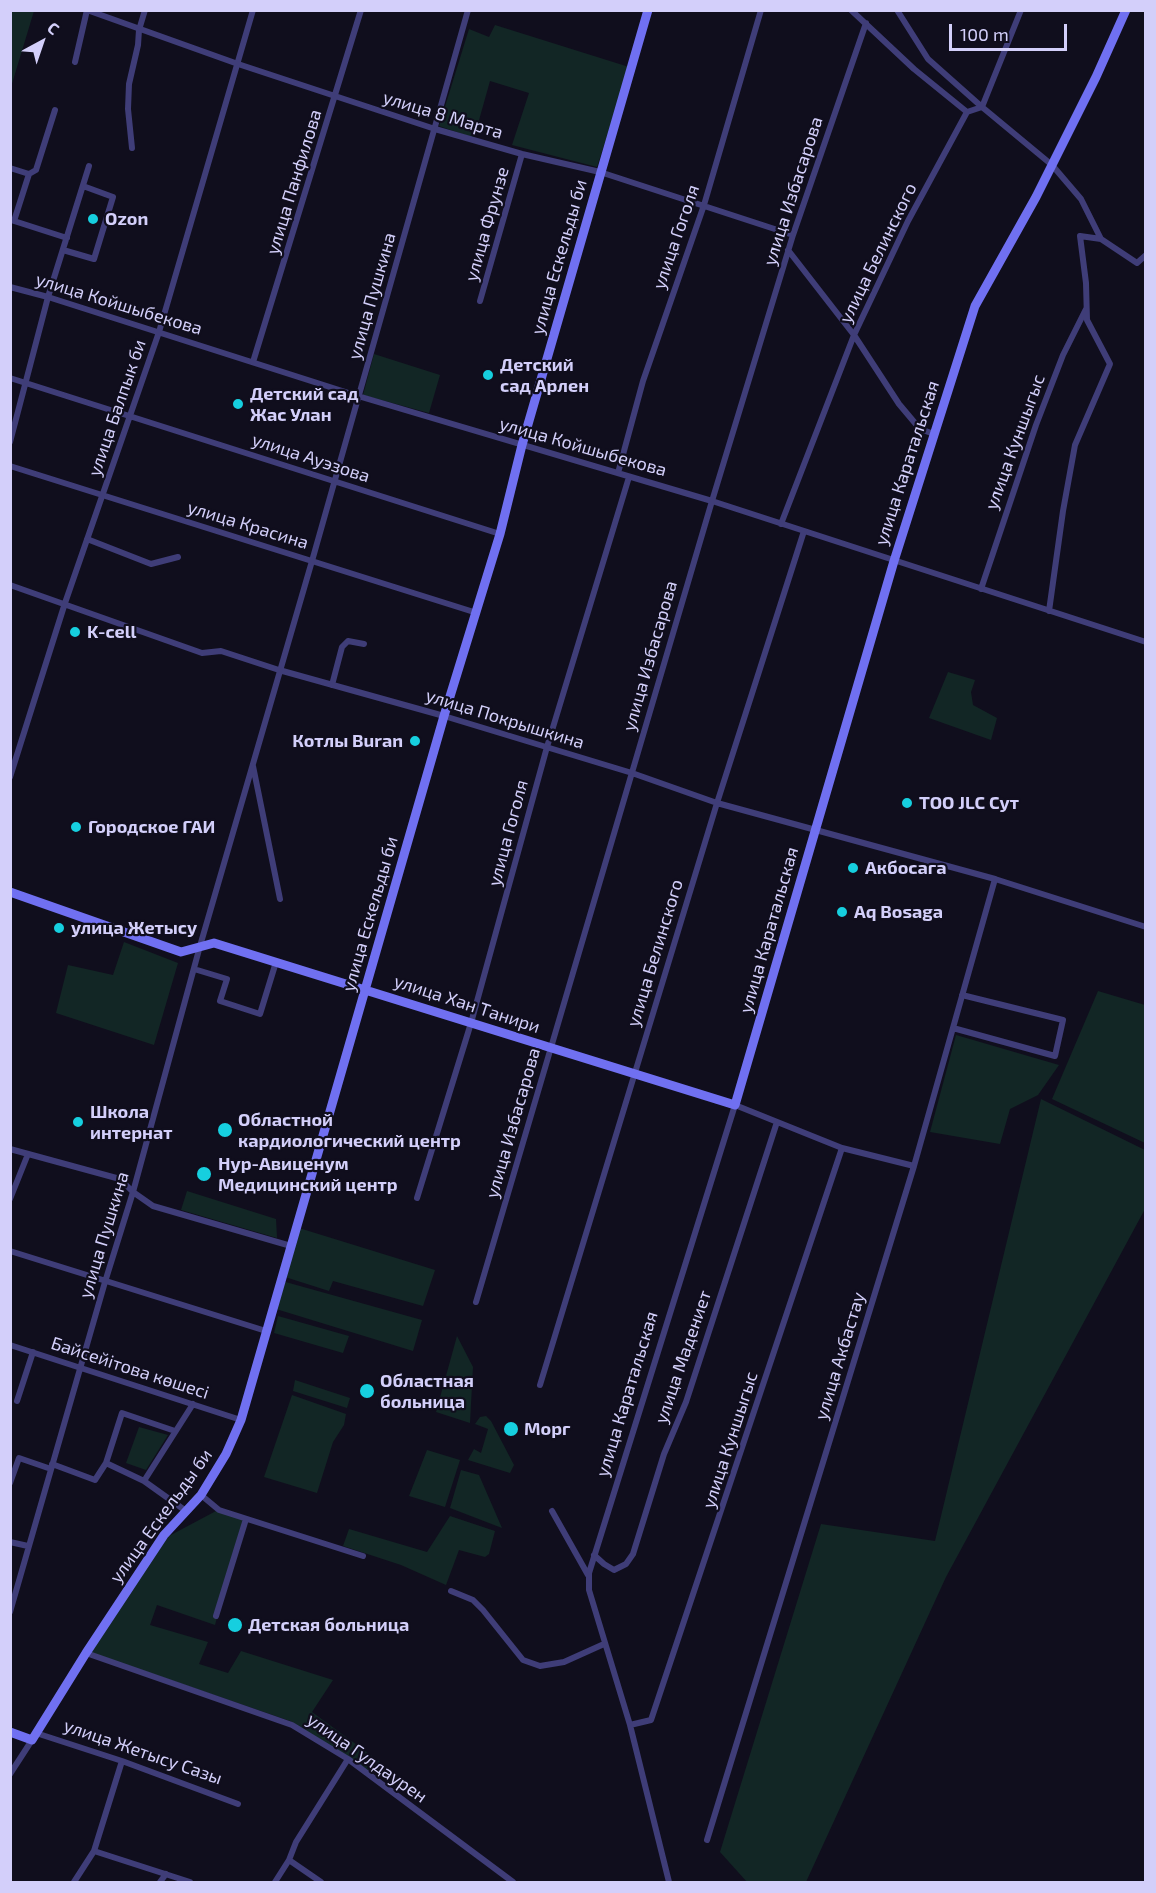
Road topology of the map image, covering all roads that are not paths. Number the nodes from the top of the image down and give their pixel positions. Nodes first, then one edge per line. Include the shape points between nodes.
1 (87, 10) edge
2 (145, 10) edge
3 (253, 10) edge
4 (361, 10) edge
5 (468, 10) edge
6 (648, 10) edge
7 (761, 10) edge
8 (851, 10) edge
9 (897, 10) edge
10 (1021, 10) edge
11 (1126, 10) edge
12 (866, 23) junction
13 (139, 30) junction
14 (75, 62) dead end
15 (238, 64) junction
16 (336, 97) junction
17 (982, 107) junction
18 (55, 110) dead end
19 (967, 112) junction
20 (435, 129) junction
21 (132, 148) dead end
22 (522, 154) junction
23 (1052, 165) junction
24 (89, 166) dead end
25 (10, 168) edge
26 (600, 172) junction
27 (29, 174) junction
28 (83, 186) junction
29 (704, 205) junction
30 (12, 220) edge
31 (793, 235) junction
32 (67, 238) junction
33 (1101, 239) junction
34 (63, 250) junction
35 (788, 250) junction
36 (1146, 255) edge
37 (10, 287) edge
38 (48, 297) junction
39 (480, 301) dead end
40 (1087, 308) junction
41 (159, 332) junction
42 (854, 335) junction
43 (254, 362) junction
44 (10, 378) edge
45 (26, 382) junction
46 (358, 396) junction
47 (130, 416) junction
48 (934, 434) junction
49 (10, 442) edge
50 (522, 445) junction
51 (10, 466) edge
52 (618, 473) junction
53 (629, 477) junction
54 (334, 481) junction
55 (102, 495) junction
56 (712, 501) junction
57 (781, 524) junction
58 (804, 531) junction
59 (500, 534) junction
60 (87, 539) junction
61 (178, 556) dead end
62 (312, 561) junction
63 (894, 561) junction
64 (10, 585) edge
65 (981, 589) junction
66 (65, 603) junction
67 (1049, 611) junction
68 (477, 613) junction
69 (1146, 642) edge
70 (364, 644) dead end
71 (279, 670) junction
72 (332, 685) junction
73 (444, 716) junction
74 (547, 747) junction
75 (253, 762) junction
76 (632, 773) junction
77 (10, 777) edge
78 (717, 803) junction
79 (815, 830) junction
80 (995, 879) junction
81 (10, 892) edge
82 (280, 899) dead end
83 (1146, 927) edge
84 (200, 946) junction
85 (276, 962) junction
86 (194, 969) junction
87 (365, 989) junction
88 (962, 995) junction
89 (471, 1023) junction
90 (953, 1028) junction
91 (551, 1048) junction
92 (633, 1074) junction
93 (735, 1105) junction
94 (777, 1122) junction
95 (842, 1148) junction
96 (10, 1149) edge
97 (28, 1154) junction
98 (914, 1166) junction
99 (134, 1192) junction
100 (417, 1198) dead end
101 (10, 1199) edge
102 (291, 1246) junction
103 (10, 1251) edge
104 (105, 1282) junction
105 (476, 1302) dead end
106 (267, 1331) junction
107 (10, 1345) edge
108 (33, 1352) junction
109 (80, 1367) junction
110 (540, 1385) dead end
111 (17, 1401) dead end
112 (193, 1404) junction
113 (241, 1420) junction
114 (175, 1431) junction
115 (106, 1463) junction
116 (52, 1467) junction
117 (12, 1473) edge
118 (144, 1481) junction
119 (10, 1483) edge
120 (201, 1495) junction
121 (186, 1510) junction
122 (552, 1511) dead end
123 (246, 1519) junction
124 (10, 1542) edge
125 (28, 1546) junction
126 (594, 1555) junction
127 (363, 1556) dead end
128 (589, 1576) junction
129 (451, 1591) dead end
130 (10, 1612) edge
131 (216, 1616) dead end
132 (604, 1644) junction
133 (86, 1653) junction
134 (630, 1725) junction
135 (10, 1732) edge
136 (34, 1737) junction
137 (348, 1759) junction
138 (122, 1761) junction
139 (10, 1774) edge
140 (238, 1803) dead end
141 (707, 1840) dead end
142 (94, 1851) junction
143 (289, 1860) junction
144 (166, 1874) junction
145 (74, 1882) edge
146 (160, 1882) edge
147 (190, 1882) edge
148 (275, 1882) edge
149 (321, 1882) edge
150 (513, 1882) edge
151 (669, 1882) edge

1 - 13 street, улица 8 Марта
1 - 14 street
2 - 13 street
3 - 15 street, улица Балпык би
4 - 16 street, улица Панфилова
5 - 20 street, улица Пушкина
6 - 26 street, улица Ескельды би
7 - 29 street, улица Гоголя
8 - 12 street
9 - 17 street via 928,59
10 - 17 street
11 - 23 street, улица Каратальская
12 - 19 street
12 - 31 street, улица Избасарова
13 - 15 street, улица 8 Марта
13 - 21 street via 129,84
15 - 16 street, улица 8 Марта
15 - 41 street, улица Балпык би
16 - 20 street, улица 8 Марта
16 - 43 street, улица Панфилова
17 - 19 street
17 - 23 street
18 - 27 street via 36,170
19 - 42 street, улица Белинского via 908,221
20 - 22 street, улица 8 Марта
20 - 46 street, улица Пушкина
22 - 26 street, улица 8 Марта
22 - 39 street, улица Фрунзе
23 - 33 street via 1081,199
23 - 48 street, улица Каратальская via 975,306
24 - 28 street
25 - 27 street
26 - 29 street, улица 8 Марта
26 - 50 street, улица Ескельды би
27 - 30 street
28 - 32 street
28 - 34 street via 113,197 107,218 94,259
29 - 31 street, улица 8 Марта
29 - 52 street, улица Гоголя via 643,381
30 - 32 street
31 - 35 street, улица Избасарова
32 - 34 street
33 - 36 street via 1137,263
33 - 40 street via 1080,236
34 - 38 street
35 - 42 street
35 - 56 street, улица Избасарова
37 - 38 street, улица Койшыбекова
38 - 41 street, улица Койшыбекова
38 - 45 street
40 - 65 street, улица Куншыгыс via 1063,355 1036,425
40 - 67 street via 1087,320 1110,364 1075,445
41 - 43 street, улица Койшыбекова
41 - 47 street, улица Балпык би
42 - 48 street via 899,404 920,429
42 - 57 street, улица Белинского
43 - 46 street, улица Койшыбекова
44 - 45 street, улица Ауэзова
45 - 47 street, улица Ауэзова
45 - 49 street
46 - 50 street, улица Койшыбекова
46 - 54 street, улица Пушкина
47 - 54 street, улица Ауэзова
47 - 55 street, улица Балпык би
48 - 63 street, улица Каратальская
50 - 52 street, улица Койшыбекова
50 - 59 street, улица Ескельды би
51 - 55 street, улица Красина
52 - 53 street, улица Койшыбекова
53 - 56 street, улица Койшыбекова
53 - 74 street, улица Гоголя
54 - 59 street, улица Ауэзова
54 - 62 street, улица Пушкина
55 - 60 street, улица Балпык би
55 - 62 street, улица Красина
56 - 57 street, улица Койшыбекова
56 - 76 street, улица Избасарова
57 - 58 street, улица Койшыбекова
58 - 63 street, улица Койшыбекова
58 - 78 street, улица Белинского
59 - 68 street, улица Ескельды би
60 - 61 street via 151,564
60 - 66 street, улица Балпык би
62 - 68 street, улица Красина
62 - 71 street, улица Пушкина
63 - 65 street, улица Койшыбекова
63 - 79 street, улица Каратальская
64 - 66 street, улица Покрышкина
65 - 67 street, улица Койшыбекова
66 - 71 street, улица Покрышкина via 202,653 221,651
66 - 77 street, улица Балпык би
67 - 69 street, улица Койшыбекова
68 - 73 street, улица Ескельды би
70 - 72 street via 348,641 342,647
71 - 72 street, улица Покрышкина
71 - 75 street, улица Пушкина
72 - 73 street, улица Покрышкина
73 - 74 street, улица Покрышкина
73 - 87 street, улица Ескельды би
74 - 76 street, улица Покрышкина
74 - 89 street, улица Гоголя
75 - 82 street, улица Пушкина
75 - 84 street, улица Пушкина
76 - 78 street, улица Покрышкина
76 - 91 street, улица Избасарова
78 - 79 street, улица Покрышкина
78 - 92 street, улица Белинского
79 - 80 street, улица Покрышкина
79 - 93 street, улица Каратальская
80 - 83 street, улица Покрышкина
80 - 88 street, улица Акбастау
81 - 84 street, улица Хан Танири via 181,952
84 - 85 street, улица Хан Танири via 214,942
84 - 86 street, улица Пушкина
85 - 86 street via 260,1014 220,1001 227,980
85 - 87 street, улица Хан Танири
86 - 99 street, улица Пушкина
87 - 89 street, улица Хан Танири
87 - 102 street, улица Ескельды би
88 - 90 street, улица Акбастау
88 - 90 street via 1064,1020 1055,1056
89 - 91 street, улица Хан Танири
89 - 100 street, улица Гоголя
90 - 98 street, улица Акбастау
91 - 92 street, улица Хан Танири
91 - 105 street, улица Избасарова
92 - 93 street, улица Хан Танири
92 - 110 street, улица Белинского
93 - 94 street, улица Хан Танири
93 - 126 street, улица Каратальская
94 - 95 street, улица Хан Танири
94 - 126 street, улица Мадениет via 633,1554 615,1570
95 - 98 street, улица Хан Танири
95 - 134 street, улица Куншыгыс via 651,1720
96 - 97 street
97 - 99 street via 120,1179
97 - 101 street
98 - 141 street, улица Акбастау
99 - 102 street via 153,1206
99 - 104 street, улица Пушкина
102 - 106 street, улица Ескельды би
103 - 104 street
104 - 106 street
104 - 109 street, улица Пушкина
106 - 113 street, улица Ескельды би
107 - 108 street, Байсейітова көшесі
108 - 109 street, Байсейітова көшесі
108 - 111 street
109 - 112 street, Байсейітова көшесі
109 - 116 street, улица Пушкина
112 - 113 street, Байсейітова көшесі
112 - 114 street
113 - 120 street, улица Ескельды би
114 - 115 street via 122,1413
114 - 118 street
115 - 116 street via 95,1480
115 - 118 street
116 - 117 street via 19,1458
116 - 125 street, улица Пушкина
117 - 119 street
118 - 121 street
120 - 121 street, улица Ескельды би
120 - 123 street via 219,1510
121 - 133 street, улица Ескельды би via 164,1535
122 - 128 street
123 - 127 street
123 - 131 street
124 - 125 street
125 - 130 street, улица Пушкина
126 - 128 street, улица Каратальская
128 - 132 street, улица Каратальская via 589,1590
129 - 132 street via 473,1600 523,1660 540,1666 564,1662
132 - 134 street, улица Каратальская
133 - 136 street, улица Ескельды би
133 - 137 street, улица Гулдаурен via 292,1725
134 - 151 street, улица Каратальская
135 - 136 street, улица Жетысу Сазы
136 - 138 street, улица Жетысу Сазы
136 - 139 street, улица Ескельды би
137 - 143 street via 296,1842
137 - 150 street, улица Гулдаурен
138 - 140 street, улица Жетысу Сазы
138 - 142 street
142 - 144 street
142 - 145 street
143 - 148 street
143 - 149 street
144 - 146 street
144 - 147 street

